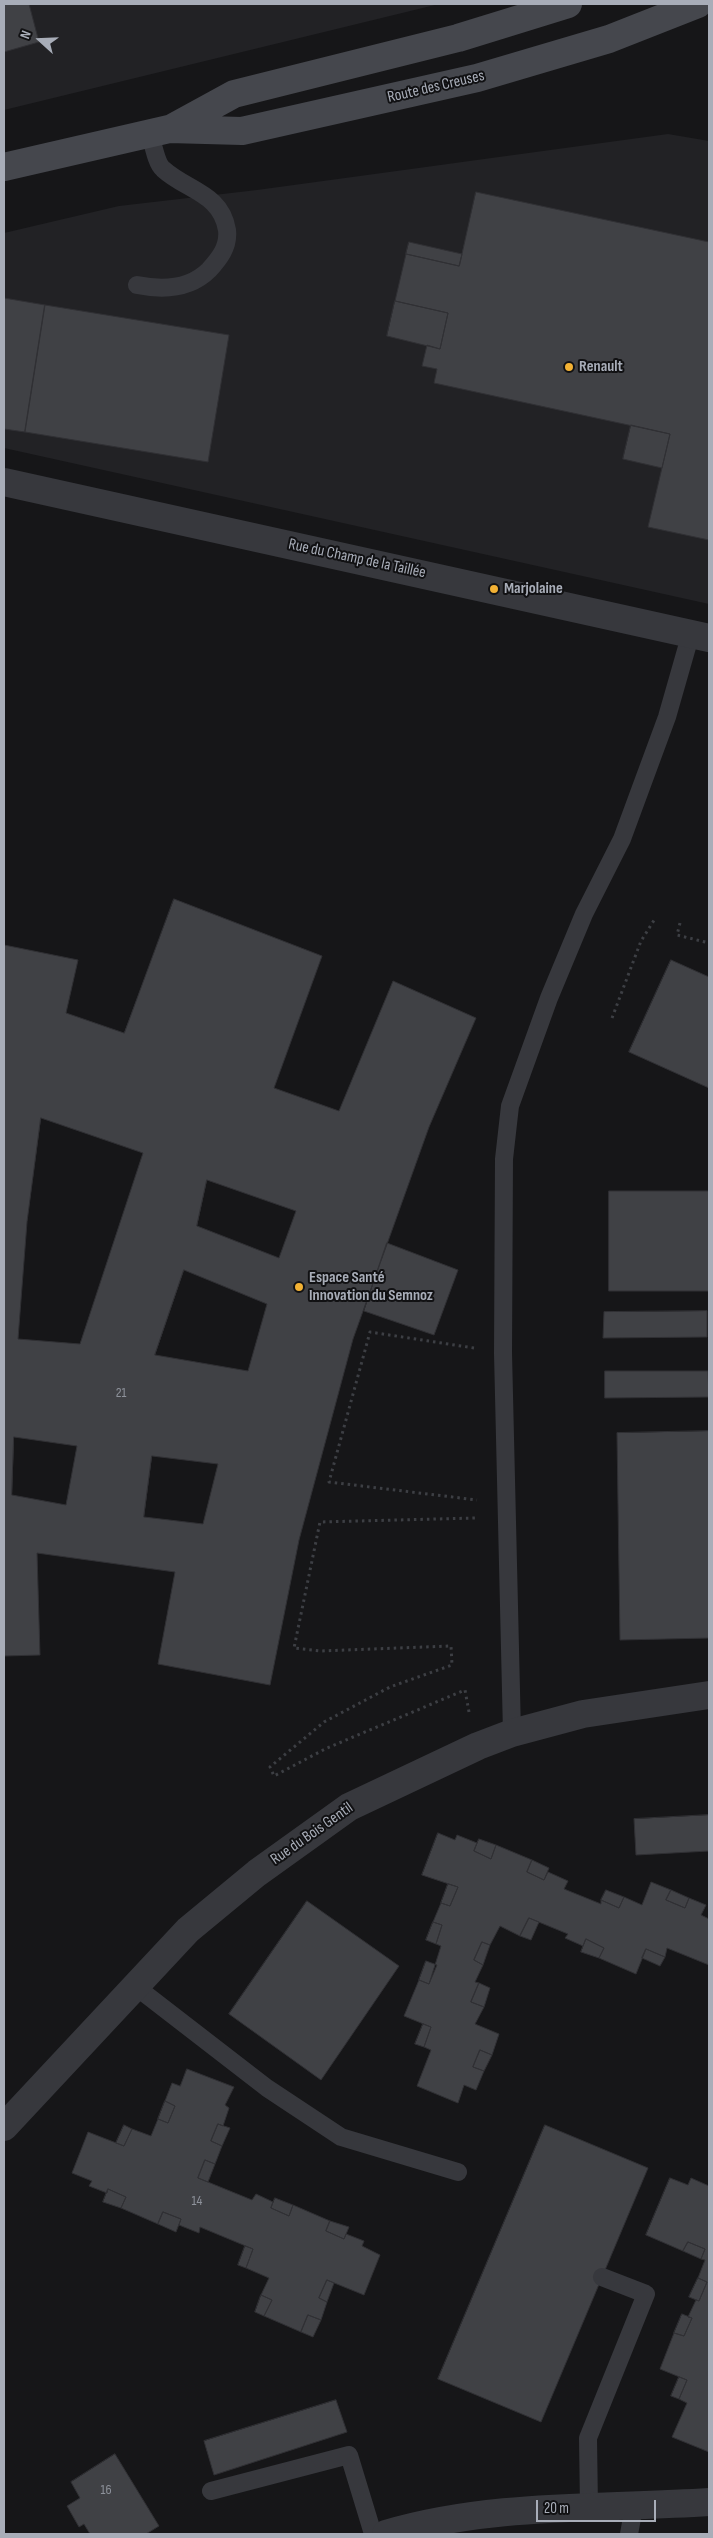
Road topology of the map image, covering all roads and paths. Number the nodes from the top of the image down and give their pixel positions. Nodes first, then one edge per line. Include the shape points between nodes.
1 (568, 4) edge
2 (701, 5) edge
3 (159, 132) junction
4 (4, 167) edge
5 (137, 285) dead end
6 (4, 482) edge
7 (700, 635) edge
8 (656, 917) dead end
9 (680, 923) dead end
10 (709, 943) edge
11 (612, 1018) dead end
12 (503, 1353) junction
13 (709, 1695) edge
14 (512, 1733) junction
15 (478, 1746) junction
16 (135, 1986) junction
17 (4, 2126) edge
18 (458, 2172) dead end
19 (602, 2277) dead end
20 (211, 2492) dead end
21 (709, 2502) edge
22 (589, 2506) junction
23 (634, 2507) junction
24 (373, 2534) edge
25 (386, 2534) edge
26 (628, 2534) edge

1 - 3 main road, Route des Creuses via 458,38 234,94
2 - 3 main road, Route des Creuses via 609,39 477,78 242,131
3 - 4 main road, Route des Creuses
3 - 5 lane via 161,168 217,206 225,219 228,236 216,263 190,283 156,289
6 - 7 street, Rue du Champ de la Taillée
7 - 12 lane via 622,839 559,973 510,1106 504,1159
8 - 11 path via 641,941
9 - 10 path via 678,936
12 - 14 lane
12 - 15 path via 370,1332 329,1482 478,1500 477,1518 320,1522 294,1648 321,1652 451,1646 452,1665 390,1686 324,1722 270,1767 274,1776 327,1748 464,1690
13 - 14 street, Rue du Bois Gentil via 583,1714
14 - 15 street, Rue du Bois Gentil
15 - 16 street, Rue du Bois Gentil via 349,1807 257,1873 188,1930
16 - 17 street, Rue du Bois Gentil
16 - 18 lane via 267,2088 341,2137
19 - 22 lane via 646,2294 588,2438
20 - 24 lane via 349,2454
21 - 23 street
22 - 23 street
22 - 25 street via 492,2514 416,2525
23 - 26 lane

